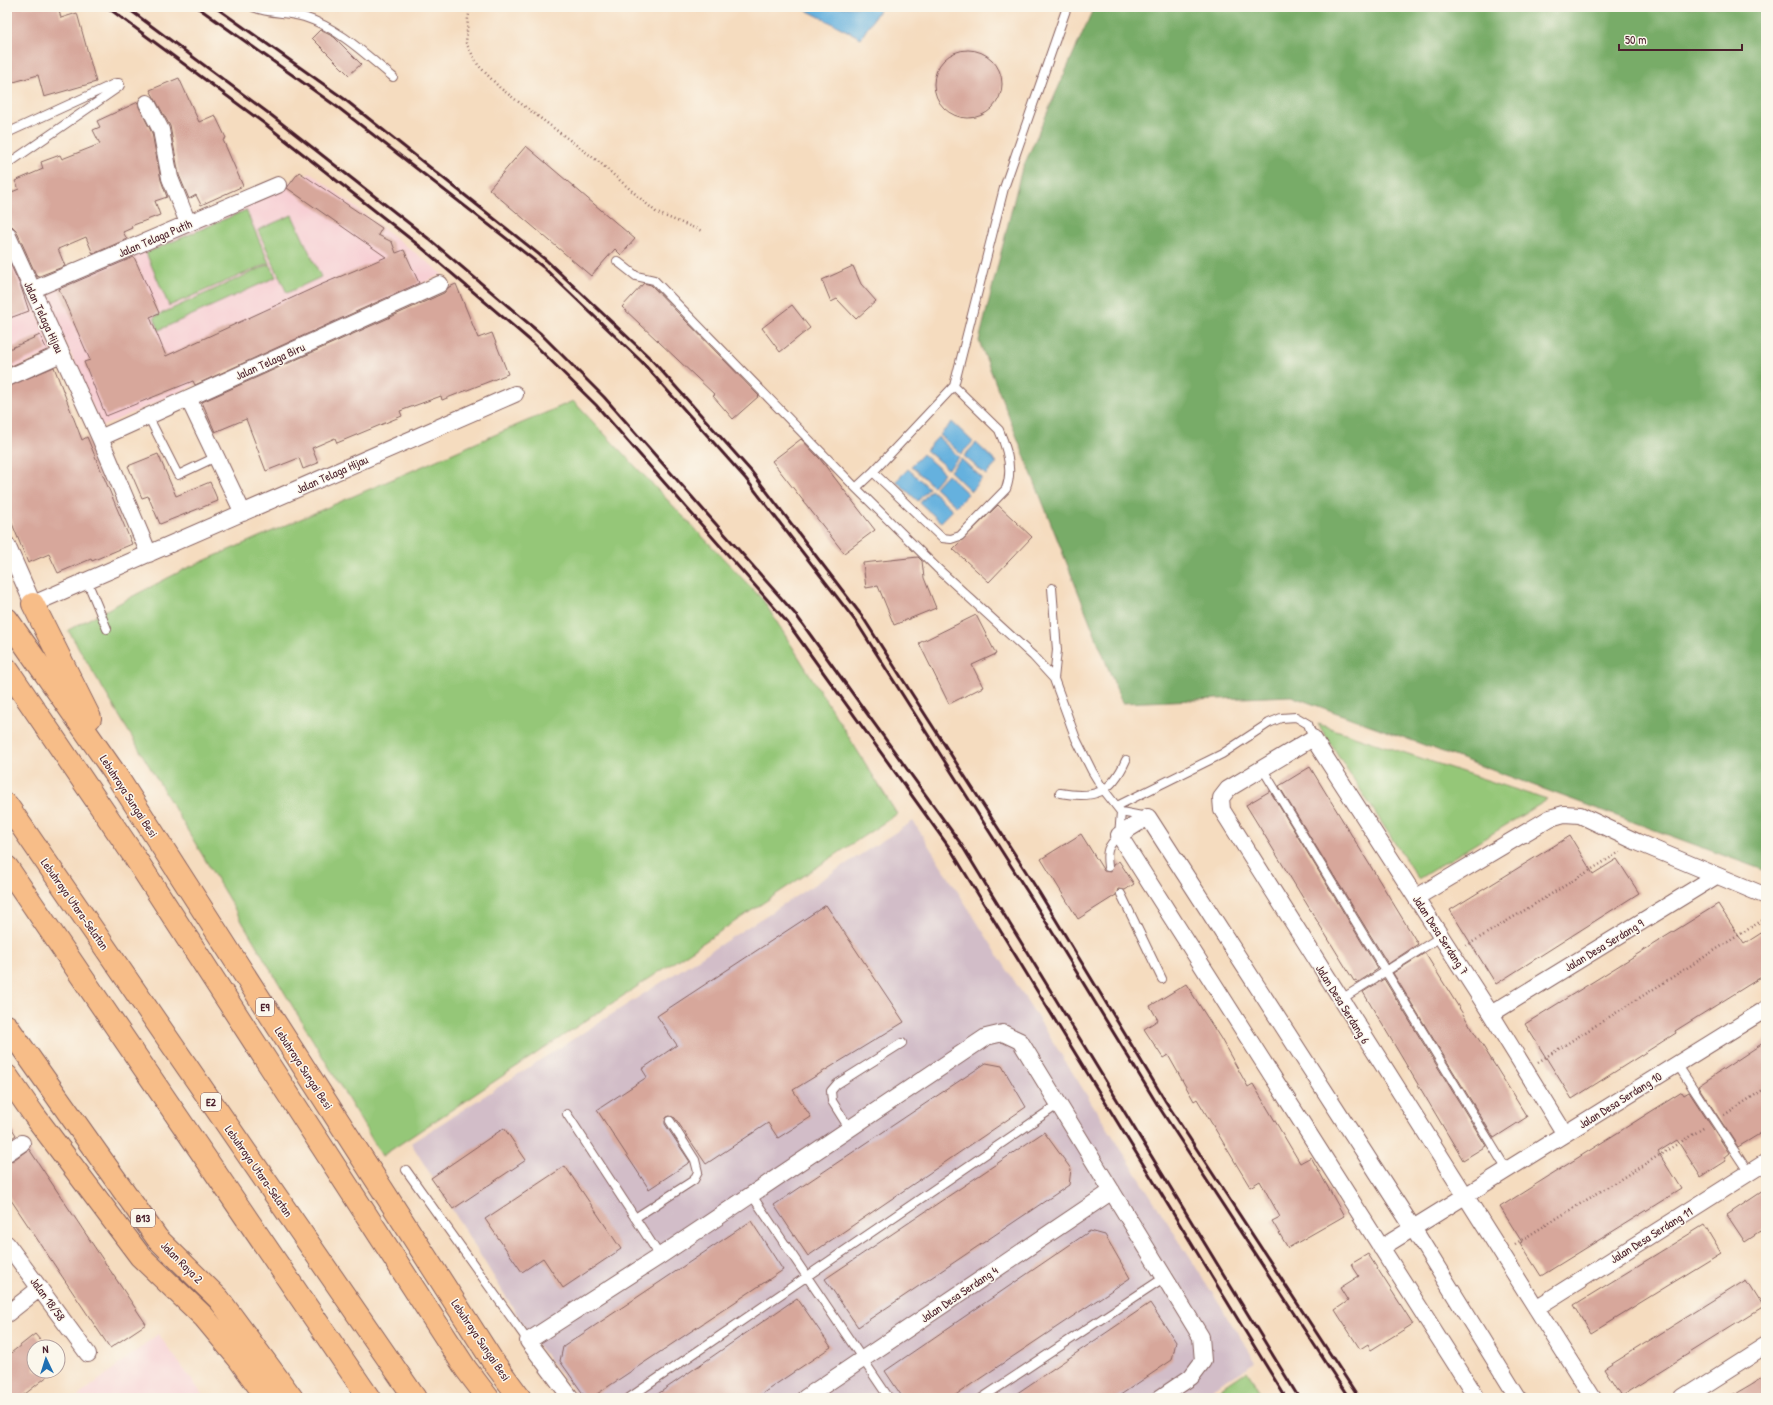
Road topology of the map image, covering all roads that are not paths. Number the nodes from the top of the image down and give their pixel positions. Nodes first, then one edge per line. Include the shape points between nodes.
1 (253, 7) edge
2 (1067, 7) edge
3 (394, 77) dead end
4 (146, 103) dead end
5 (7, 133) edge
6 (7, 162) edge
7 (278, 185) dead end
8 (188, 223) junction
9 (7, 234) edge
10 (617, 261) dead end
11 (440, 284) dead end
12 (32, 290) junction
13 (61, 354) junction
14 (7, 378) edge
15 (954, 386) junction
16 (515, 394) dead end
17 (188, 398) junction
18 (148, 416) junction
19 (100, 438) junction
20 (216, 457) junction
21 (873, 472) junction
22 (856, 488) junction
23 (242, 513) junction
24 (7, 545) edge
25 (149, 554) junction
26 (87, 581) junction
27 (1052, 588) dead end
28 (33, 604) junction
29 (7, 619) edge
30 (107, 629) dead end
31 (7, 669) edge
32 (1054, 679) junction
33 (1313, 738) junction
34 (1126, 760) dead end
35 (1262, 768) junction
36 (114, 772) junction
37 (1103, 789) junction
38 (1060, 793) dead end
39 (7, 805) edge
40 (1119, 809) junction
41 (1148, 817) junction
42 (1119, 835) junction
43 (7, 867) edge
44 (1108, 867) dead end
45 (1716, 876) junction
46 (1121, 894) dead end
47 (1766, 896) edge
48 (1417, 897) junction
49 (1442, 936) junction
50 (1386, 971) junction
51 (1162, 979) dead end
52 (1340, 1000) junction
53 (1766, 1009) edge
54 (1491, 1014) junction
55 (7, 1026) edge
56 (902, 1043) dead end
57 (1678, 1064) junction
58 (7, 1076) edge
59 (1059, 1104) junction
60 (567, 1114) dead end
61 (670, 1121) dead end
62 (849, 1128) junction
63 (1565, 1134) junction
64 (22, 1143) dead end
65 (7, 1153) edge
66 (1766, 1162) edge
67 (406, 1170) dead end
68 (1507, 1170) junction
69 (1749, 1173) junction
70 (1112, 1191) junction
71 (751, 1194) junction
72 (1469, 1194) junction
73 (635, 1218) junction
74 (1413, 1228) junction
75 (7, 1244) edge
76 (1381, 1248) junction
77 (660, 1256) junction
78 (807, 1277) junction
79 (1165, 1277) junction
80 (40, 1288) junction
81 (1536, 1308) junction
82 (7, 1314) edge
83 (528, 1341) junction
84 (1766, 1345) edge
85 (88, 1354) dead end
86 (862, 1359) junction
87 (267, 1398) edge
88 (292, 1398) edge
89 (369, 1398) edge
90 (416, 1398) edge
91 (488, 1398) edge
92 (520, 1398) edge
93 (571, 1398) edge
94 (629, 1398) edge
95 (805, 1398) edge
96 (889, 1398) edge
97 (982, 1398) edge
98 (1160, 1398) edge
99 (1477, 1398) edge
100 (1518, 1398) edge
101 (1593, 1398) edge
102 (1683, 1398) edge

1 - 3 lane via 266,12 304,17 322,25 345,38
2 - 15 lane via 1004,188
4 - 8 street via 160,130 170,178
5 - 6 lane via 116,83 120,85
7 - 8 street, Jalan Telaga Putih
8 - 12 street, Jalan Telaga Putih
9 - 12 street, Jalan Telaga Hijau
10 - 22 lane via 636,276 654,280
11 - 17 street, Jalan Telaga Biru
12 - 13 street, Jalan Telaga Hijau
13 - 14 street
13 - 19 street, Jalan Telaga Hijau
15 - 21 lane
15 - 21 lane via 1001,435 1010,470 1006,489 960,536 951,540 942,538
16 - 23 street, Jalan Telaga Hijau
17 - 18 street, Jalan Telaga Biru
17 - 20 street
18 - 19 street, Jalan Telaga Biru
18 - 20 lane via 178,475
19 - 25 street, Jalan Telaga Hijau
20 - 23 street
21 - 22 lane
22 - 32 lane
23 - 25 street, Jalan Telaga Hijau
24 - 28 street
25 - 26 street, Jalan Telaga Hijau
26 - 28 street, Jalan Telaga Hijau
26 - 30 lane
27 - 32 lane via 1057,650
28 - 36 main road
29 - 36 main road, Lebuhraya Sungai Besi / E9
31 - 91 main road, E9 via 132,854 466,1369
32 - 37 lane via 1076,738
33 - 35 street
33 - 40 lane via 1308,724 1296,717 1281,718 1222,754
33 - 48 street, Jalan Desa Serdang 7
34 - 37 lane via 1120,774
35 - 50 lane
35 - 52 street, Jalan Desa Serdang 6 via 1228,789 1221,798 1222,810
36 - 92 main road, Lebuhraya Sungai Besi / E9 via 488,1353
37 - 38 lane via 1090,796
37 - 40 lane
39 - 90 main road, Lebuhraya Utara–Selatan / E2
40 - 41 lane
40 - 42 lane
41 - 42 street
41 - 74 street
42 - 44 lane via 1111,843 1106,854
42 - 76 street
43 - 89 main road
45 - 47 street
45 - 48 street via 1580,815 1564,814 1550,818
45 - 54 street, Jalan Desa Serdang 9
46 - 51 lane
48 - 49 street, Jalan Desa Serdang 7
49 - 50 lane
49 - 54 street, Jalan Desa Serdang 7
50 - 52 lane
50 - 68 lane
52 - 72 street, Jalan Desa Serdang 6
53 - 57 street, Jalan Desa Serdang 10
54 - 63 street, Jalan Desa Serdang 7
55 - 88 main road, Jalan Raya 2 / B13 via 158,1238 220,1299
56 - 62 lane via 837,1084 831,1091 832,1102
57 - 63 street, Jalan Desa Serdang 10
57 - 69 lane
58 - 87 main road, Jalan Raya 2 / B13 via 140,1256 204,1317
59 - 62 street via 1020,1041 1003,1033 986,1037
59 - 70 street
59 - 78 lane
60 - 73 lane
61 - 73 lane via 695,1160 698,1172 694,1180
62 - 71 street
63 - 68 street, Jalan Desa Serdang 10
64 - 65 street
66 - 69 street, Jalan Desa Serdang 11
67 - 83 lane
68 - 72 street, Jalan Desa Serdang 10
69 - 81 street, Jalan Desa Serdang 11
70 - 79 street
70 - 86 street, Jalan Desa Serdang 4
71 - 77 street
71 - 78 lane
72 - 74 street, Jalan Desa Serdang 10
72 - 81 street, Jalan Desa Serdang 6 via 1500,1252
73 - 77 lane
74 - 76 street, Jalan Desa Serdang 10
74 - 100 street
75 - 80 street, Jalan 18/58
76 - 99 street
77 - 83 street
78 - 86 lane
78 - 94 lane
79 - 97 lane
79 - 98 street via 1201,1337 1203,1361 1191,1377
80 - 82 street
80 - 85 street, Jalan 18/58
81 - 101 street, Jalan Desa Serdang 6
83 - 93 street
84 - 102 street
86 - 95 street, Jalan Desa Serdang 4
86 - 96 lane

